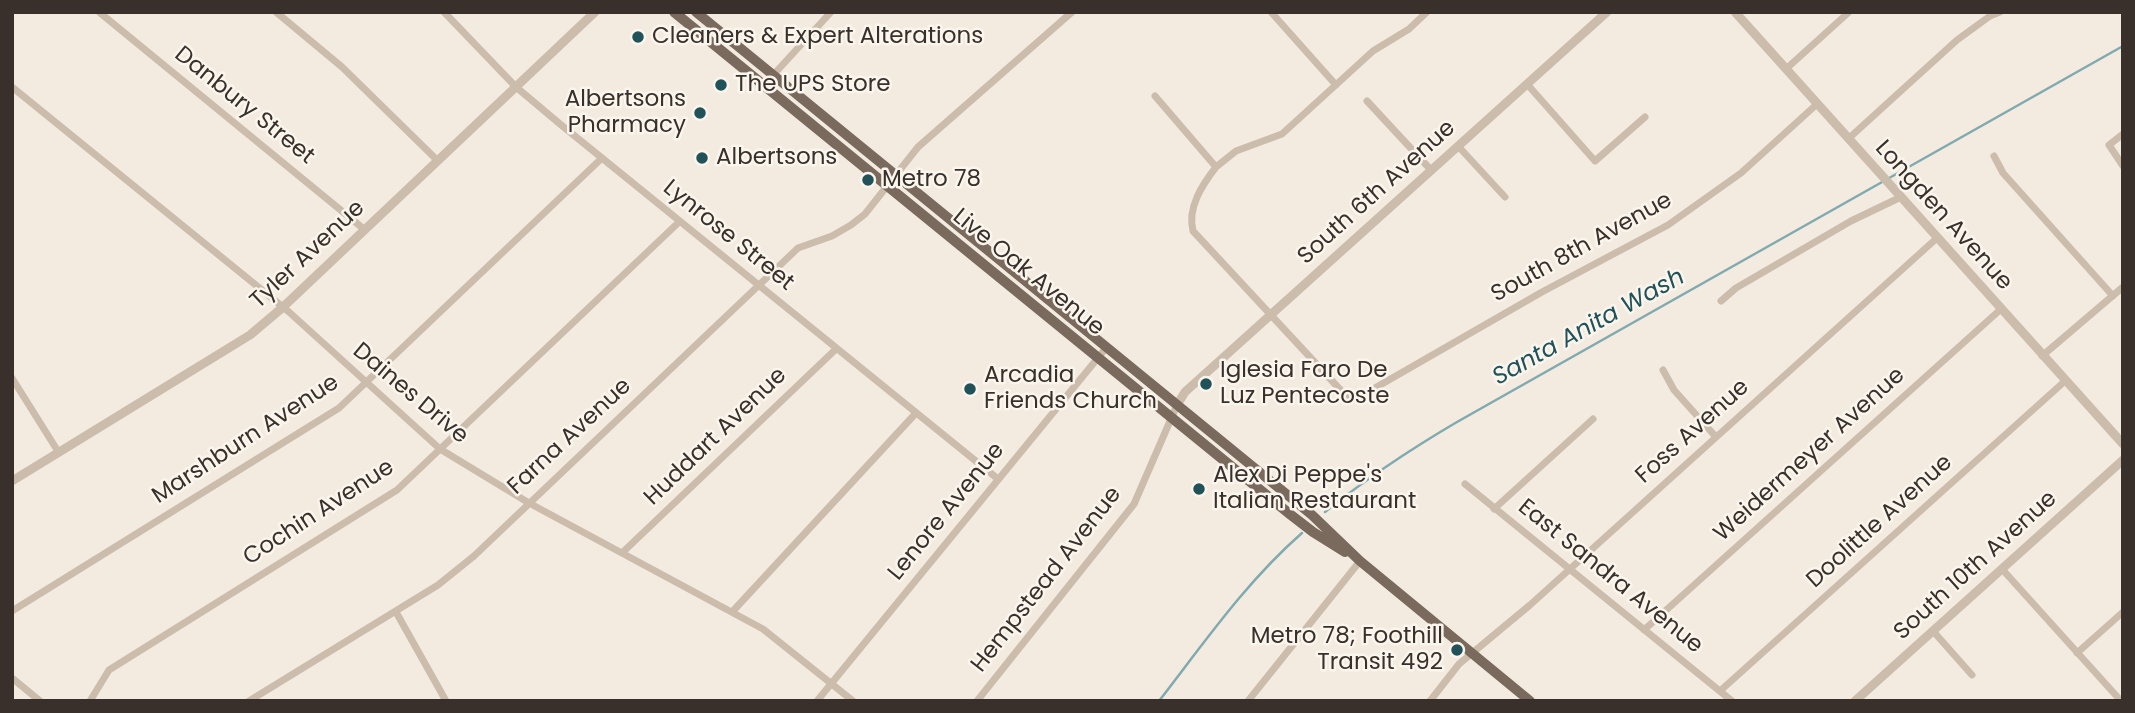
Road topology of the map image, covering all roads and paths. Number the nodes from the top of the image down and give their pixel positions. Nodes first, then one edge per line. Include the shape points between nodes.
1 (99, 12) edge
2 (276, 12) edge
3 (444, 12) edge
4 (595, 12) edge
5 (674, 12) edge
6 (696, 12) edge
7 (831, 12) edge
8 (1072, 12) edge
9 (1271, 12) edge
10 (1427, 12) edge
11 (1607, 12) edge
12 (1735, 12) edge
13 (1849, 12) edge
14 (2000, 12) edge
15 (1786, 69) junction
16 (772, 74) junction
17 (1527, 84) junction
18 (764, 85) junction
19 (1336, 85) junction
20 (12, 87) edge
21 (516, 87) junction
22 (1155, 96) dead end
23 (1367, 101) dead end
24 (1817, 104) junction
25 (1645, 117) dead end
26 (2123, 134) edge
27 (1848, 139) junction
28 (1458, 146) junction
29 (1994, 156) dead end
30 (601, 158) junction
31 (437, 160) junction
32 (2123, 166) edge
33 (1216, 167) junction
34 (1432, 170) junction
35 (896, 177) junction
36 (888, 186) junction
37 (1506, 197) dead end
38 (1901, 197) junction
39 (680, 222) junction
40 (365, 230) junction
41 (1937, 238) junction
42 (758, 285) junction
43 (2123, 287) edge
44 (2113, 296) junction
45 (1721, 300) dead end
46 (282, 308) junction
47 (2001, 309) junction
48 (1270, 315) junction
49 (1106, 348) junction
50 (836, 349) junction
51 (1097, 356) junction
52 (2042, 356) junction
53 (1663, 370) dead end
54 (12, 379) edge
55 (2065, 381) junction
56 (365, 383) junction
57 (1177, 405) junction
58 (916, 413) junction
59 (1171, 417) junction
60 (1593, 419) dead end
61 (1716, 437) junction
62 (2123, 444) edge
63 (439, 449) junction
64 (59, 453) junction
65 (2123, 460) edge
66 (998, 479) junction
67 (12, 481) edge
68 (1465, 484) dead end
69 (529, 503) junction
70 (1494, 509) junction
71 (623, 552) junction
72 (1360, 561) junction
73 (1570, 568) junction
74 (2002, 569) junction
75 (12, 611) edge
76 (733, 611) junction
77 (396, 612) junction
78 (2123, 612) edge
79 (1644, 629) junction
80 (1933, 631) junction
81 (1473, 653) junction
82 (2077, 653) junction
83 (1972, 675) dead end
84 (12, 678) edge
85 (831, 684) junction
86 (1720, 691) junction
87 (444, 700) edge
88 (40, 701) edge
89 (90, 701) edge
90 (249, 701) edge
91 (817, 701) edge
92 (853, 701) edge
93 (978, 701) edge
94 (1248, 701) edge
95 (1430, 701) edge
96 (1530, 701) edge
97 (1732, 701) edge
98 (1855, 701) edge
99 (2121, 701) edge

1 - 40 street, Danbury Street
2 - 31 street via 342,66
3 - 21 street, Lynrose Street
4 - 21 street, Tyler Avenue
5 - 18 main road, Live Oak Avenue
6 - 16 main road, Live Oak Avenue
7 - 16 street
8 - 35 street, Farna Avenue via 918,147
9 - 19 street
10 - 19 street
11 - 17 street, South 6th Avenue
12 - 15 street, Longden Avenue
13 - 15 street
14 - 27 street via 1957,40
15 - 24 street, Longden Avenue
16 - 18 street
16 - 35 main road, Live Oak Avenue
17 - 25 street via 1595,161
17 - 28 street, South 6th Avenue
18 - 36 main road, Live Oak Avenue
19 - 33 street via 1282,134 1236,151
20 - 46 street, Daines Drive
21 - 30 street, Lynrose Street
21 - 31 street, Tyler Avenue
22 - 33 street
23 - 34 street
24 - 27 street, Longden Avenue
24 - 48 street, South 8th Avenue via 1741,173 1668,225 1361,396 1347,397
26 - 32 street via 2109,145
27 - 38 street, Longden Avenue
28 - 34 street, South 6th Avenue
28 - 37 street
29 - 44 street via 2003,173
30 - 39 street, Lynrose Street
30 - 56 street, Marshburn Avenue
31 - 40 street, Tyler Avenue
33 - 48 street via 1202,186 1190,219 1193,231
34 - 48 street, South 6th Avenue
35 - 36 street, Farna Avenue
35 - 49 main road, Live Oak Avenue
36 - 42 street, Farna Avenue via 851,225 798,248
36 - 51 main road, Live Oak Avenue
38 - 41 street, Longden Avenue
38 - 45 street via 1839,228
39 - 42 street, Lynrose Street
39 - 63 street, Cochin Avenue
40 - 46 street, Tyler Avenue
41 - 47 street, Longden Avenue
41 - 61 street, Foss Avenue
42 - 50 street, Lynrose Street
42 - 69 street, Farna Avenue
43 - 44 street
44 - 52 street
46 - 56 street, Daines Drive
46 - 64 street, Tyler Avenue via 250,335
47 - 52 street, Longden Avenue
47 - 79 street, Weidermeyer Avenue
48 - 57 street, South 6th Avenue via 1182,394
49 - 51 street, Lenore Avenue
49 - 57 main road, Live Oak Avenue
50 - 58 street, Lynrose Street
50 - 71 street, Huddart Avenue
51 - 59 main road, Live Oak Avenue
51 - 66 street, Lenore Avenue
52 - 55 street, Longden Avenue
53 - 61 street via 1674,390
54 - 64 street
55 - 62 street, Longden Avenue
55 - 86 street, Doolittle Avenue
56 - 63 street, Daines Drive
56 - 75 street, Marshburn Avenue via 339,408
57 - 59 street, Hempstead Avenue
57 - 72 main road, Live Oak Avenue via 1323,524
58 - 66 street, Lynrose Street
58 - 76 street
59 - 72 main road, Live Oak Avenue via 1313,532
59 - 93 street, Hempstead Avenue via 1134,504
60 - 70 street
61 - 73 street, Foss Avenue
63 - 69 street, Daines Drive
63 - 89 street, Cochin Avenue via 397,489 108,670
64 - 67 street, Tyler Avenue
65 - 74 street, South 10th Avenue
66 - 85 street, Lenore Avenue
68 - 70 street, East Sandra Avenue
69 - 71 street, Daines Drive
69 - 77 street, Farna Avenue via 474,556
70 - 73 street, East Sandra Avenue
71 - 76 street, Daines Drive
72 - 81 main road, Live Oak Avenue
72 - 94 street
73 - 79 street, East Sandra Avenue
73 - 81 street, Foss Avenue
74 - 80 street, South 10th Avenue
74 - 82 street
76 - 85 street, Daines Drive
77 - 87 street
77 - 90 street, Farna Avenue
78 - 82 street
79 - 86 street, East Sandra Avenue
80 - 83 street
80 - 98 street, South 10th Avenue
81 - 95 street, Foss Avenue
81 - 96 main road, Live Oak Avenue
82 - 99 street
84 - 88 street
85 - 91 street, Lenore Avenue
85 - 92 street, Daines Drive
86 - 97 street, East Sandra Avenue

